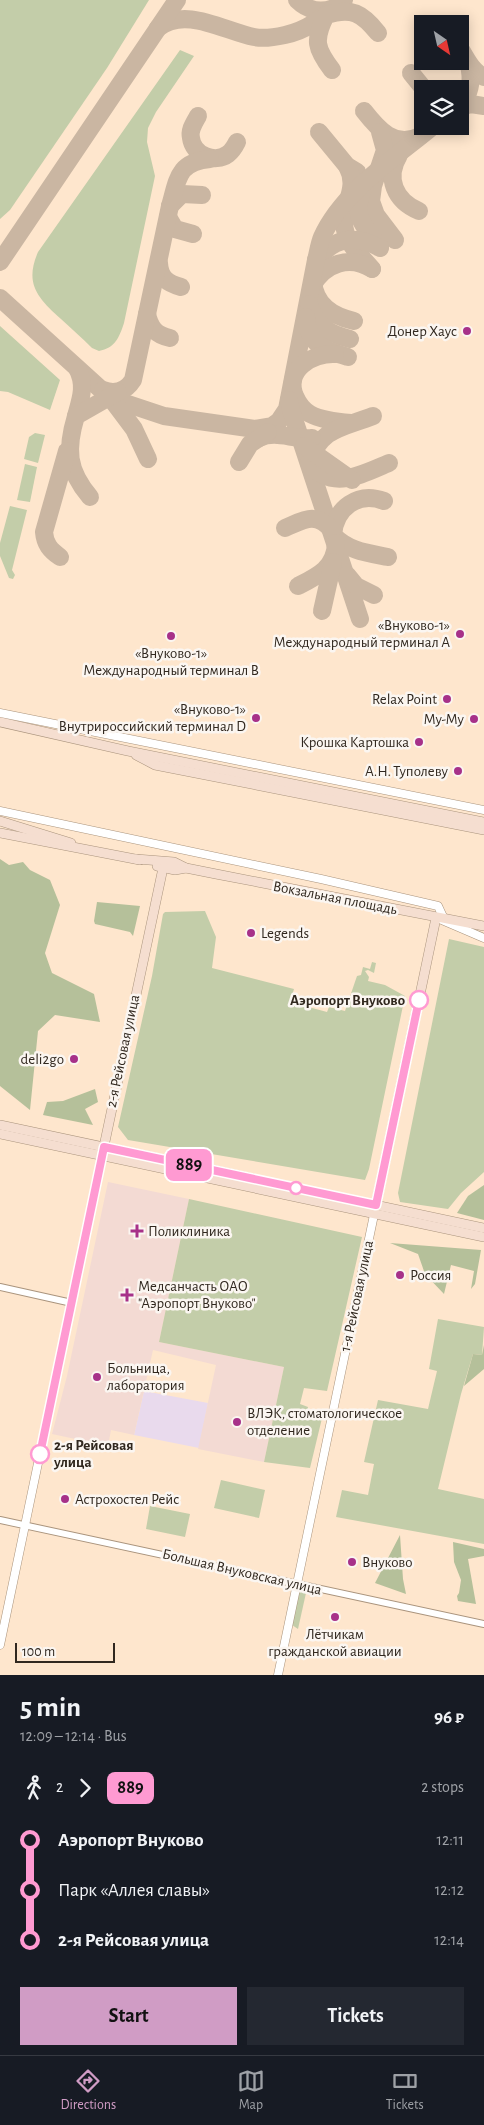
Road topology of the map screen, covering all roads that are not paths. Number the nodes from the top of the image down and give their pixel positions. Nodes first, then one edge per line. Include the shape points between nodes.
1 (0, 713) edge
2 (37, 720) junction
3 (0, 721) edge
4 (128, 751) junction
5 (292, 782) junction
6 (279, 790) junction
7 (484, 810) edge
8 (0, 812) edge
9 (452, 815) junction
10 (0, 821) edge
11 (438, 821) junction
12 (484, 822) edge
13 (484, 830) edge
14 (0, 833) edge
15 (89, 849) junction
16 (136, 859) junction
17 (163, 868) junction
18 (186, 868) junction
19 (440, 918) junction
20 (484, 926) edge
21 (484, 938) edge
22 (0, 1125) edge
23 (0, 1134) edge
24 (104, 1147) junction
25 (102, 1156) junction
26 (375, 1210) junction
27 (484, 1228) edge
28 (484, 1237) edge
29 (0, 1287) edge
30 (72, 1303) junction
31 (0, 1520) edge
32 (25, 1526) junction
33 (296, 1584) junction
34 (484, 1624) edge
35 (0, 1645) edge
36 (278, 1675) edge

1 - 2 street
2 - 3 street
2 - 7 street
3 - 4 main road
4 - 5 main road
4 - 6 main road via 155,765
5 - 6 main road
5 - 9 main road
6 - 11 main road
8 - 19 street via 438,906
9 - 11 main road
9 - 12 main road
10 - 15 main road
11 - 13 main road
14 - 15 main road, Вокзальная площадь
15 - 16 main road, Вокзальная площадь
16 - 17 main road, Вокзальная площадь
16 - 18 main road, Вокзальная площадь via 174,862
17 - 18 main road, Вокзальная площадь
17 - 24 main road, 2-я Рейсовая улица
18 - 19 main road, Вокзальная площадь
19 - 20 main road, Вокзальная площадь
19 - 21 street
19 - 26 main road, 1-я Рейсовая улица
22 - 24 main road
23 - 25 main road
24 - 25 main road, 2-я Рейсовая улица
24 - 26 main road
25 - 26 main road
25 - 30 street, 2-я Рейсовая улица
26 - 27 main road
26 - 28 main road
26 - 33 street, 1-я Рейсовая улица
29 - 30 street
30 - 32 street, 2-я Рейсовая улица
31 - 32 street, Большая Внуковская улица
32 - 33 street, Большая Внуковская улица
32 - 35 street, 2-я Рейсовая улица
33 - 34 street, Большая Внуковская улица
33 - 36 street, 1-я Рейсовая улица

